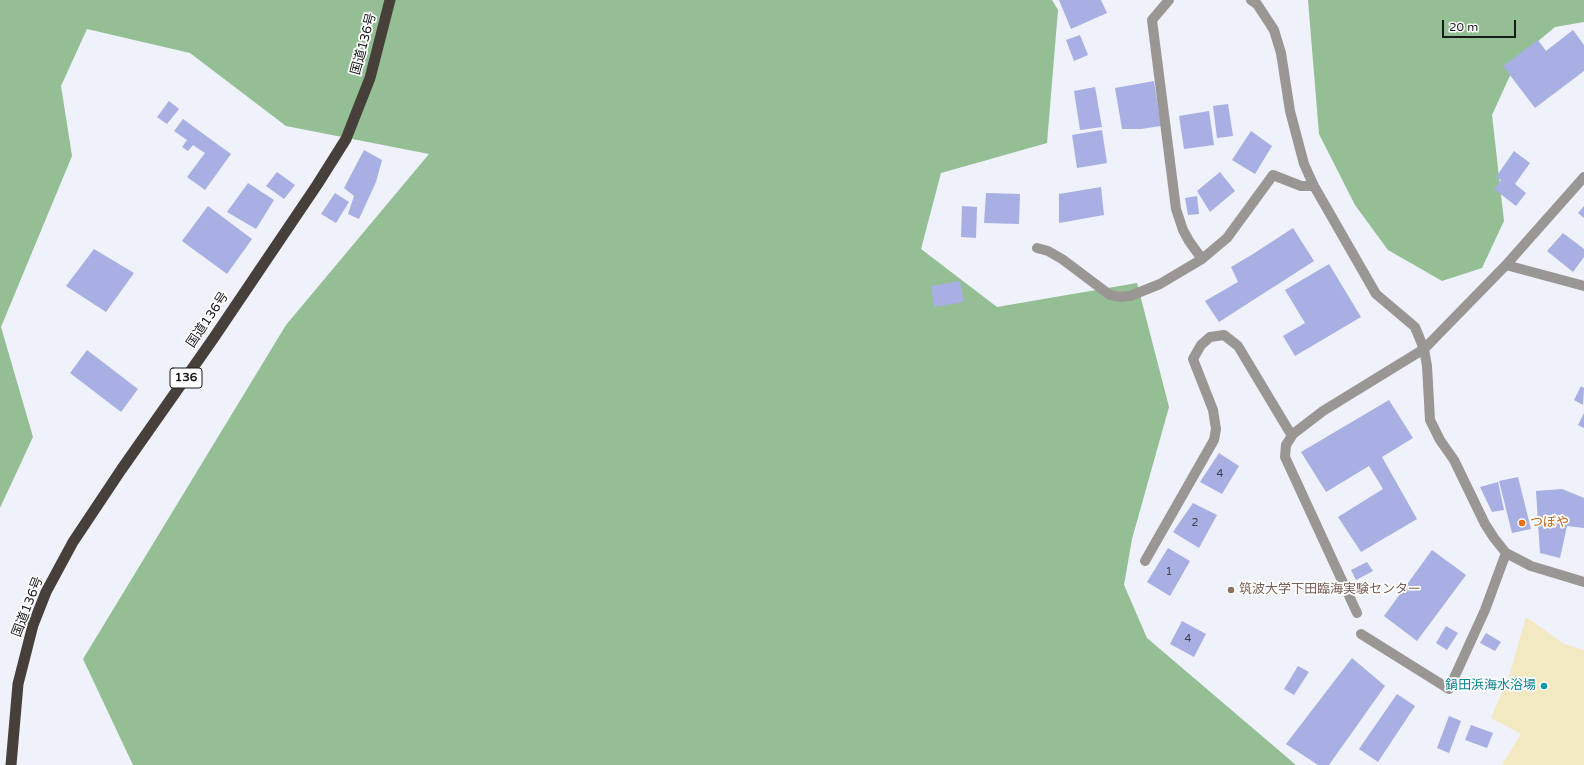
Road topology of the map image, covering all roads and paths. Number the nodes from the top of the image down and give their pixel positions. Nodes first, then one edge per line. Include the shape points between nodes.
1 (390, 0) edge
2 (1169, 0) edge
3 (1251, 0) edge
4 (1584, 176) edge
5 (1314, 186) junction
6 (1037, 248) dead end
7 (1202, 259) junction
8 (1506, 266) junction
9 (1584, 286) edge
10 (1424, 349) junction
11 (1294, 434) junction
12 (1506, 552) junction
13 (1145, 561) dead end
14 (1584, 582) edge
15 (1357, 613) dead end
16 (1361, 634) dead end
17 (11, 765) edge

1 - 17 highway, 国道136号 / 136 via 370,78 346,139 213,339 73,542 46,592 33,625 18,684
2 - 7 street via 1152,20 1176,209 1189,241
3 - 5 street via 1257,4 1274,30 1281,53 1290,111 1304,164
4 - 8 street
5 - 7 street via 1301,186 1273,174 1227,238
5 - 10 street via 1376,294 1415,327
6 - 7 street via 1062,259 1110,295 1121,297 1160,284
8 - 9 street
8 - 10 street
10 - 11 street via 1323,412
10 - 12 street via 1430,420 1454,460 1485,524
11 - 13 street via 1289,431 1238,346 1224,335 1210,337 1201,345 1193,359 1213,410 1216,429 1214,440
11 - 15 street via 1286,445 1285,456
12 - 14 street via 1531,566
12 - 16 street via 1485,610 1449,689

